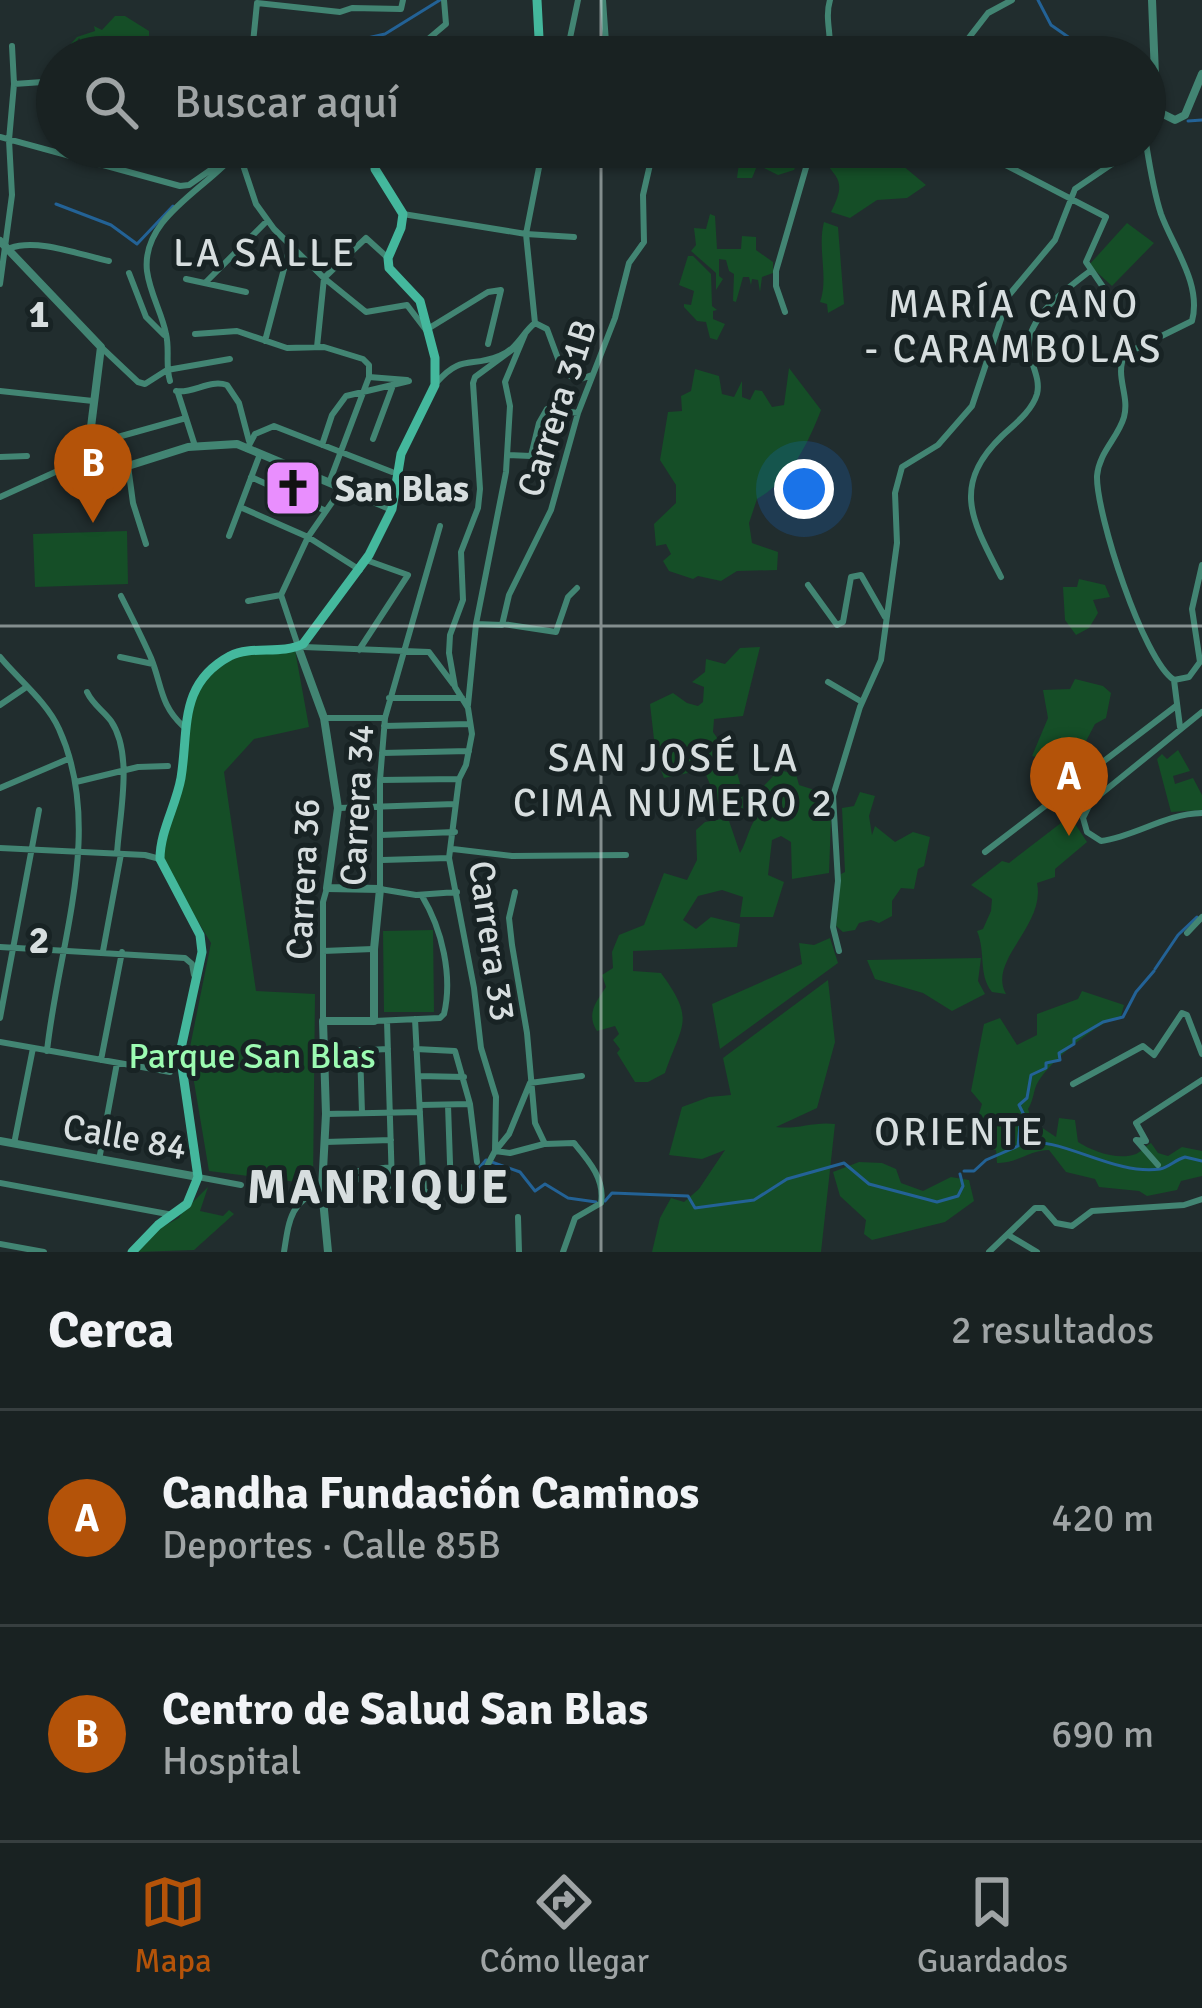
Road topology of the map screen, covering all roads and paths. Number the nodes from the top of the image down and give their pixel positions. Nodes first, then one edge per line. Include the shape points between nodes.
1 (444, 0) edge
2 (538, 0) edge
3 (578, 0) edge
4 (603, 0) edge
5 (830, 0) edge
6 (1012, 0) edge
7 (1152, 0) edge
8 (257, 2) edge
9 (352, 4) edge
10 (402, 5) edge
11 (254, 36) edge
12 (431, 36) edge
13 (539, 36) edge
14 (570, 36) edge
15 (606, 36) edge
16 (830, 36) edge
17 (970, 36) edge
18 (1153, 36) edge
19 (12, 46) dead end
20 (1202, 74) edge
21 (36, 82) edge
22 (14, 84) junction
23 (1166, 116) edge
24 (4, 138) edge
25 (36, 147) edge
26 (115, 168) edge
27 (212, 168) edge
28 (218, 168) edge
29 (245, 168) edge
30 (375, 168) edge
31 (539, 168) edge
32 (650, 168) edge
33 (806, 168) edge
34 (1013, 168) edge
35 (1104, 168) edge
36 (1151, 168) edge
37 (1071, 196) junction
38 (403, 214) junction
39 (268, 220) junction
40 (526, 234) junction
41 (574, 237) dead end
42 (4, 244) edge
43 (290, 246) junction
44 (388, 258) junction
45 (109, 261) dead end
46 (1090, 272) junction
47 (129, 273) dead end
48 (324, 278) junction
49 (186, 279) dead end
50 (206, 282) junction
51 (0, 284) edge
52 (1102, 287) dead end
53 (246, 292) dead end
54 (785, 312) dead end
55 (535, 323) junction
56 (428, 330) junction
57 (194, 334) dead end
58 (525, 334) junction
59 (167, 338) junction
60 (265, 342) junction
61 (488, 344) dead end
62 (101, 347) junction
63 (317, 347) junction
64 (513, 349) junction
65 (230, 359) dead end
66 (166, 370) junction
67 (595, 373) junction
68 (369, 377) junction
69 (170, 381) dead end
70 (435, 385) junction
71 (392, 388) junction
72 (0, 391) edge
73 (364, 392) junction
74 (94, 401) junction
75 (578, 413) junction
76 (185, 418) junction
77 (373, 439) dead end
78 (248, 445) junction
79 (322, 445) junction
80 (195, 446) junction
81 (88, 448) junction
82 (341, 452) junction
83 (260, 454) junction
84 (508, 455) junction
85 (0, 457) edge
86 (27, 457) dead end
87 (128, 466) junction
88 (392, 472) dead end
89 (251, 477) junction
90 (328, 483) junction
91 (342, 488) junction
92 (0, 497) edge
93 (240, 507) junction
94 (392, 509) junction
95 (326, 511) junction
96 (440, 526) dead end
97 (229, 536) dead end
98 (308, 537) junction
99 (146, 544) dead end
100 (363, 565) junction
101 (1202, 565) edge
102 (1001, 577) dead end
103 (808, 584) dead end
104 (577, 588) dead end
105 (281, 595) junction
106 (121, 596) dead end
107 (248, 601) dead end
108 (885, 617) junction
109 (476, 624) junction
110 (502, 624) junction
111 (299, 647) junction
112 (359, 650) junction
113 (404, 651) junction
114 (448, 653) junction
115 (470, 656) junction
116 (0, 657) edge
117 (120, 658) dead end
118 (153, 664) junction
119 (1174, 680) junction
120 (828, 682) dead end
121 (455, 687) junction
122 (25, 688) junction
123 (86, 692) dead end
124 (389, 698) junction
125 (462, 698) junction
126 (862, 702) junction
127 (0, 704) edge
128 (468, 708) junction
129 (1202, 712) edge
130 (1178, 715) junction
131 (324, 718) junction
132 (385, 722) junction
133 (470, 724) junction
134 (183, 726) junction
135 (469, 752) junction
136 (382, 753) junction
137 (68, 759) junction
138 (168, 766) dead end
139 (122, 772) junction
140 (459, 779) junction
141 (380, 780) junction
142 (76, 782) junction
143 (0, 788) edge
144 (455, 804) junction
145 (338, 808) junction
146 (380, 808) junction
147 (39, 810) dead end
148 (1202, 813) edge
149 (455, 832) junction
150 (380, 835) junction
151 (0, 848) edge
152 (453, 848) junction
153 (29, 849) junction
154 (77, 851) junction
155 (985, 852) dead end
156 (119, 854) junction
157 (626, 856) dead end
158 (449, 858) junction
159 (160, 860) junction
160 (382, 860) junction
161 (327, 888) junction
162 (380, 889) junction
163 (457, 892) junction
164 (515, 892) dead end
165 (421, 895) junction
166 (1202, 917) edge
167 (1187, 933) dead end
168 (0, 946) edge
169 (14, 947) junction
170 (64, 949) junction
171 (374, 949) junction
172 (103, 951) junction
173 (323, 951) junction
174 (839, 951) dead end
175 (122, 952) junction
176 (196, 982) junction
177 (0, 1018) edge
178 (415, 1019) junction
179 (323, 1021) junction
180 (374, 1021) junction
181 (387, 1021) junction
182 (0, 1042) edge
183 (33, 1048) junction
184 (388, 1049) junction
185 (416, 1049) junction
186 (360, 1050) junction
187 (47, 1051) junction
188 (325, 1052) junction
189 (1202, 1054) edge
190 (101, 1060) junction
191 (118, 1063) junction
192 (170, 1072) dead end
193 (418, 1076) junction
194 (582, 1076) dead end
195 (464, 1077) junction
196 (1202, 1080) edge
197 (530, 1083) junction
198 (1073, 1084) dead end
199 (470, 1104) junction
200 (448, 1105) junction
201 (420, 1109) junction
202 (390, 1113) junction
203 (326, 1114) junction
204 (362, 1114) junction
205 (391, 1140) junction
206 (0, 1141) edge
207 (325, 1142) junction
208 (14, 1144) junction
209 (544, 1144) junction
210 (491, 1158) junction
211 (100, 1160) junction
212 (477, 1162) dead end
213 (1158, 1166) dead end
214 (392, 1167) junction
215 (322, 1172) junction
216 (334, 1174) junction
217 (198, 1177) junction
218 (0, 1183) edge
219 (241, 1185) dead end
220 (392, 1186) junction
221 (322, 1189) junction
222 (424, 1192) junction
223 (451, 1192) junction
224 (1202, 1199) edge
225 (176, 1215) junction
226 (518, 1217) dead end
227 (1010, 1236) junction
228 (0, 1244) edge
229 (22, 1250) edge
230 (44, 1252) edge
231 (132, 1252) edge
232 (284, 1252) edge
233 (328, 1252) edge
234 (519, 1252) edge
235 (563, 1252) edge
236 (989, 1252) edge
237 (1037, 1252) edge

1 - 12 street via 446,24
2 - 13 main road
3 - 14 street
4 - 15 street
5 - 16 street
6 - 17 street
7 - 18 street
8 - 9 street via 340,12
8 - 11 street
9 - 10 street
19 - 22 street
20 - 23 street via 1185,115
21 - 22 street
22 - 24 street
24 - 25 street
24 - 42 street via 12,194
26 - 27 street via 180,186
28 - 59 street via 168,216 148,248 148,279
29 - 39 street via 249,194
30 - 38 main road
31 - 40 street
32 - 67 street, Carrera 31B via 644,242 628,263
33 - 54 street via 776,271
34 - 37 street
35 - 37 street
36 - 119 street via 1162,216 1200,301 1192,321 1125,354 1125,412 1097,470 1098,505 1130,603
37 - 46 street via 1106,217 1086,262
37 - 108 street via 1054,240 1009,296 972,406 938,445 902,467
38 - 40 street
38 - 44 main road
39 - 43 street
39 - 50 street
40 - 41 street
40 - 55 street
42 - 45 street
42 - 51 street
42 - 62 street
43 - 48 street
43 - 60 street
44 - 48 street via 366,238
44 - 56 main road via 420,302
46 - 52 street
46 - 102 street via 1036,323 1028,354 1035,399 984,454 970,482 978,530
47 - 59 street via 146,317
48 - 56 street via 366,312 407,305
48 - 63 street
49 - 50 street
50 - 53 street
55 - 58 street
55 - 67 street via 548,329 567,376
56 - 61 street via 496,289
56 - 70 main road
57 - 60 street via 229,329
58 - 64 street
58 - 84 street via 505,382
59 - 66 street
60 - 63 street
62 - 66 street via 138,382
62 - 74 street
63 - 68 street via 363,359
64 - 70 street via 452,365
64 - 114 street, Carrera 33 via 473,383 480,489 461,552 464,600
65 - 66 street
66 - 69 street
67 - 75 street, Carrera 31B
68 - 71 street via 409,381
68 - 73 street
70 - 94 main road via 401,454
71 - 73 street
71 - 77 street
72 - 74 street
73 - 79 street via 346,396
73 - 82 street
74 - 81 street
75 - 84 street via 547,409 531,456
75 - 110 street, Carrera 31B via 550,510
76 - 78 street via 177,392 227,385
76 - 80 street
76 - 81 street
78 - 79 street via 274,426
78 - 80 street
78 - 83 street
79 - 82 street
80 - 87 street
81 - 87 street
81 - 92 street via 74,464
82 - 88 street
82 - 90 street
83 - 89 street
83 - 90 street
84 - 109 street
85 - 86 street
87 - 99 street
89 - 93 street
89 - 95 street
90 - 91 street
91 - 94 street
91 - 95 street
93 - 97 street
93 - 98 street
94 - 100 main road
95 - 98 street
96 - 113 street, Carrera 34
98 - 100 street
98 - 105 street
100 - 111 main road
100 - 112 street via 408,575
101 - 119 street via 1192,609 1200,662 1189,677
103 - 108 street via 837,625 851,577 861,575
104 - 110 street via 556,632
105 - 107 street
105 - 111 street
106 - 118 street
108 - 126 street via 886,654
109 - 110 street
109 - 115 street
111 - 112 street
111 - 131 street, Carrera 36
111 - 134 main road via 242,652 205,674
112 - 113 street
113 - 121 street via 429,652
113 - 124 street, Carrera 34
114 - 115 street
114 - 121 street, Carrera 33
115 - 128 street
116 - 122 street
117 - 118 street
118 - 134 street via 160,695
119 - 130 street
120 - 126 street
121 - 125 street, Carrera 33
122 - 127 street
122 - 137 street via 58,724
123 - 139 street via 112,723
124 - 125 street
124 - 132 street, Carrera 34
125 - 128 street, Carrera 33
126 - 174 street via 832,796
128 - 133 street, Carrera 33
129 - 130 street
130 - 148 street via 1145,762 1091,802 1083,818 1102,842
130 - 155 street
131 - 132 street
131 - 145 street, Carrera 36
132 - 133 street
132 - 136 street, Carrera 34
133 - 135 street, Carrera 33
134 - 159 main road via 181,778
135 - 136 street
135 - 140 street, Carrera 33
136 - 141 street, Carrera 34
137 - 142 street
137 - 143 street
138 - 139 street
139 - 142 street
139 - 156 street
140 - 141 street
140 - 144 street, Carrera 33
141 - 146 street, Carrera 34
142 - 154 street
144 - 146 street
144 - 149 street, Carrera 33
145 - 146 street
145 - 161 street, Carrera 36
146 - 150 street, Carrera 34
147 - 153 street
149 - 150 street
149 - 152 street, Carrera 33
150 - 160 street, Carrera 34
151 - 153 street
152 - 157 street
152 - 158 street, Carrera 33
153 - 154 street
153 - 169 street
154 - 156 street
154 - 170 street
156 - 159 street
156 - 172 street
158 - 160 street
158 - 163 street, Carrera 33
159 - 176 main road via 200,935
160 - 162 street, Carrera 34
161 - 162 street
161 - 173 street, Carrera 36
162 - 165 street
162 - 171 street, Carrera 34
163 - 165 street
163 - 210 street, Carrera 33 via 496,1097
164 - 197 street via 509,918
165 - 178 street via 440,934 446,1006 440,1018
166 - 167 street
168 - 169 street
169 - 170 street
169 - 177 street
170 - 172 street
170 - 187 street
171 - 173 street
171 - 180 street, Carrera 34
172 - 175 street
173 - 179 street, Carrera 36
175 - 176 street via 185,958
175 - 190 street
176 - 217 main road via 180,1053
178 - 181 street
178 - 185 street
179 - 180 street
179 - 188 street, Carrera 36
180 - 181 street
181 - 184 street
182 - 183 street
183 - 187 street
183 - 208 street
184 - 186 street
184 - 202 street
185 - 193 street
185 - 195 street via 455,1051
186 - 188 street
186 - 204 street
187 - 190 street
188 - 203 street, Carrera 36
189 - 198 street via 1182,1013 1154,1054 1143,1046
190 - 191 street
191 - 192 street
191 - 211 street
193 - 195 street
193 - 201 street
194 - 197 street
195 - 199 street
196 - 213 street via 1136,1123 1146,1141 1136,1140 1140,1148
197 - 209 street
197 - 210 street
199 - 200 street
199 - 212 street
200 - 201 street
200 - 223 street
201 - 202 street
201 - 222 street
202 - 204 street
202 - 205 street
203 - 204 street
203 - 207 street, Carrera 36
205 - 207 street
205 - 214 street
206 - 208 street, Calle 84
207 - 215 street, Carrera 36
208 - 211 street, Calle 84
209 - 210 street
209 - 235 street via 574,1143 602,1197 575,1217
210 - 223 street via 470,1184
211 - 217 street, Calle 84
214 - 216 street
214 - 220 street
215 - 216 street
215 - 221 street, Carrera 36
216 - 220 street
217 - 219 street, Calle 84
217 - 225 main road
218 - 225 street
220 - 222 street
221 - 232 street via 296,1203
221 - 233 street, Carrera 36
222 - 223 street
224 - 227 street via 1092,1211 1072,1226 1040,1207
225 - 231 main road
226 - 234 street
227 - 236 street
227 - 237 street
228 - 229 street
229 - 230 street

